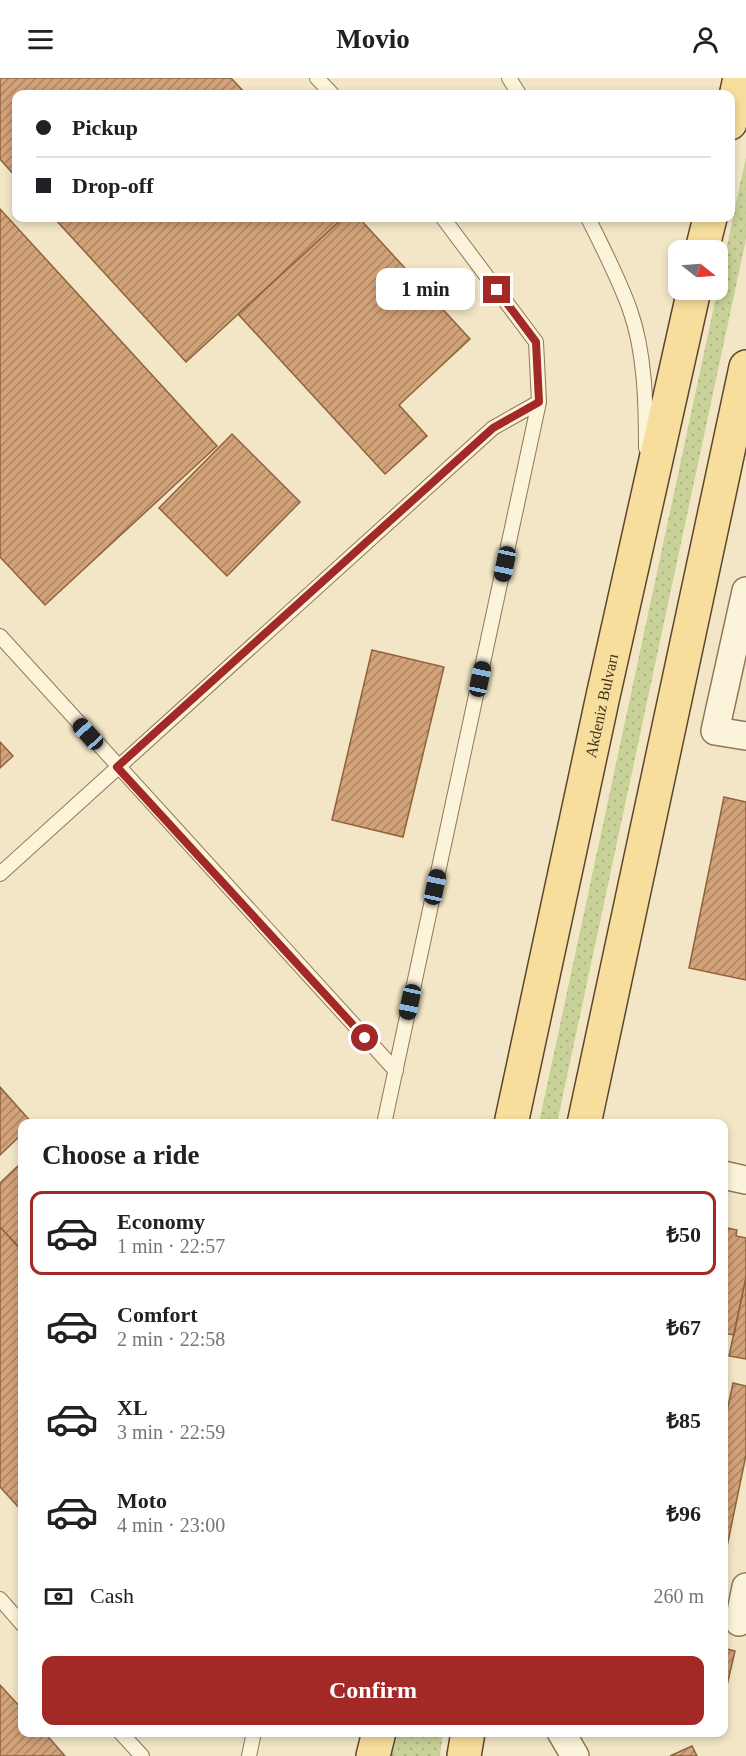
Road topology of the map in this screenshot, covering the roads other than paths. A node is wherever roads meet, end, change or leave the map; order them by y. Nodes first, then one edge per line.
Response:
1 (317, 78) edge
2 (328, 90) edge
3 (446, 222) edge
4 (590, 222) edge
5 (709, 222) edge
6 (704, 240) edge
7 (692, 300) edge
8 (746, 367) edge
9 (539, 402) junction
10 (645, 508) junction
11 (746, 591) edge
12 (0, 636) edge
13 (746, 736) edge
14 (117, 767) junction
15 (0, 874) edge
16 (396, 1071) junction
17 (385, 1119) edge
18 (512, 1119) edge
19 (585, 1119) edge
20 (728, 1176) edge
21 (746, 1180) edge
22 (746, 1587) edge
23 (0, 1599) edge
24 (18, 1619) edge
25 (736, 1622) edge
26 (125, 1737) edge
27 (253, 1737) edge
28 (378, 1737) edge
29 (467, 1737) edge
30 (564, 1737) edge
31 (142, 1756) edge
32 (249, 1756) edge
33 (373, 1756) edge
34 (464, 1756) edge
35 (575, 1756) edge

1 - 2 lane
3 - 9 lane
4 - 10 lane
5 - 6 main road
7 - 10 main road, Akdeniz Bulvarı
8 - 19 main road
9 - 14 lane
9 - 16 lane
10 - 18 main road, Akdeniz Bulvarı
11 - 13 street
12 - 14 lane
14 - 15 lane
14 - 16 lane
16 - 17 lane
20 - 21 street
22 - 25 street
23 - 24 lane
26 - 31 lane
27 - 32 lane
28 - 33 main road
29 - 34 main road
30 - 35 street

